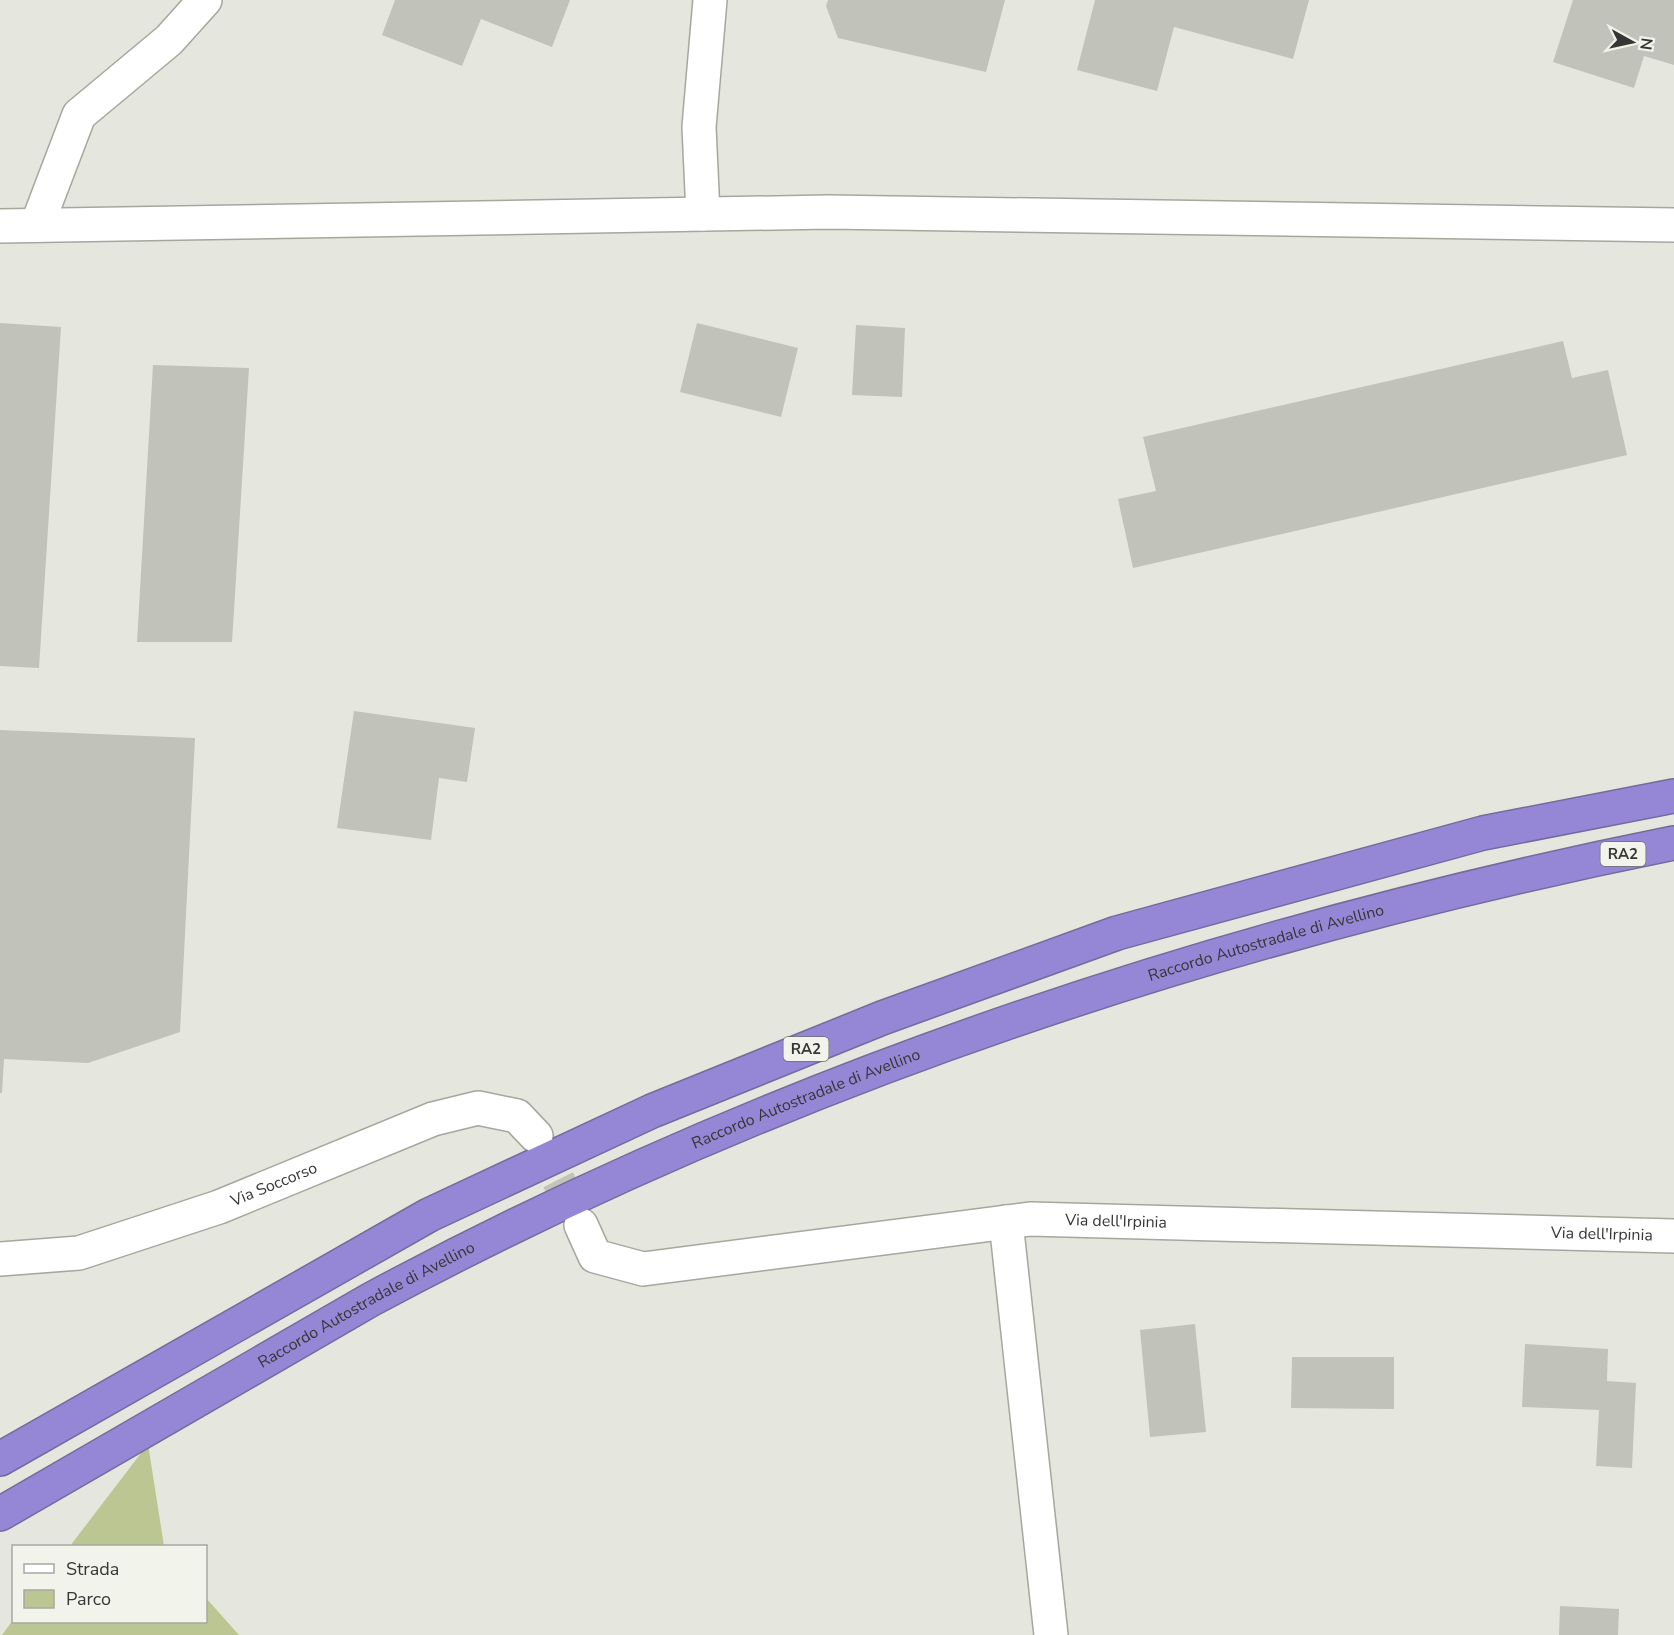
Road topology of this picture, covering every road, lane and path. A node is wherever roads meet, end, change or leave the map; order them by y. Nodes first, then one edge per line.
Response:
1 (205, 0) edge
2 (710, 0) edge
3 (703, 214) junction
4 (37, 225) junction
5 (1674, 225) edge
6 (0, 226) edge
7 (1674, 796) edge
8 (1674, 843) edge
9 (536, 1136) tunnel mouth
10 (1006, 1222) junction
11 (581, 1225) tunnel mouth
12 (1674, 1236) edge
13 (0, 1259) edge
14 (0, 1459) edge
15 (0, 1514) edge
16 (1051, 1635) edge

1 - 4 street
2 - 3 street
3 - 4 street
3 - 5 street
4 - 6 street
7 - 14 highway, RA2
8 - 15 highway, Raccordo Autostradale di Avellino / RA2
9 - 13 street, Via Soccorso
10 - 11 street, Via dell'Irpinia
10 - 12 street, Via dell'Irpinia
10 - 16 street

